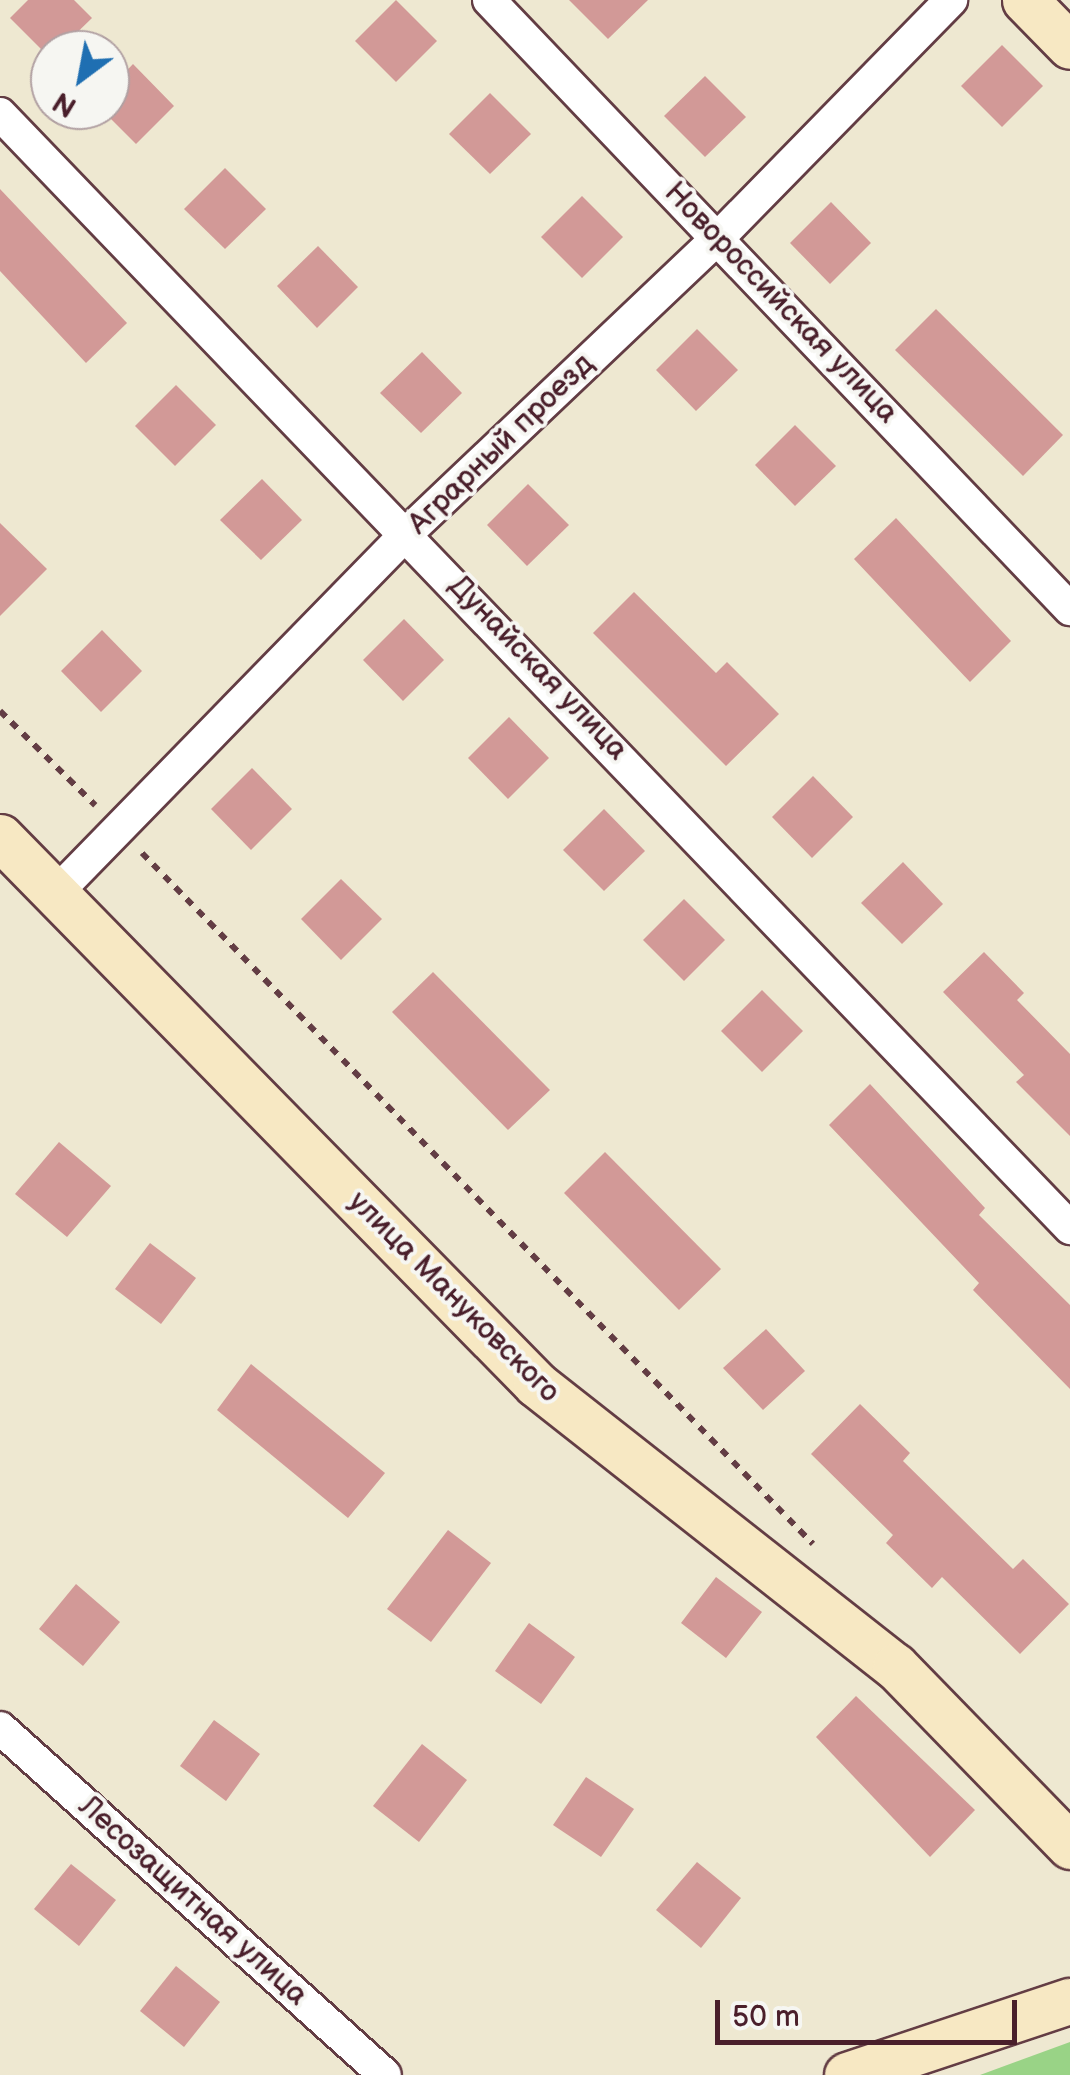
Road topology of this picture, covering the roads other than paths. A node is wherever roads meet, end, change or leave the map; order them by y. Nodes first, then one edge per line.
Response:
1 (489, 0) edge
2 (951, 0) edge
3 (1025, 0) edge
4 (1070, 46) edge
5 (0, 114) edge
6 (720, 237) junction
7 (408, 532) junction
8 (1070, 609) edge
9 (0, 837) edge
10 (56, 893) junction
11 (1070, 1228) edge
12 (0, 1728) edge
13 (1070, 1846) edge
14 (1070, 2001) edge
15 (385, 2075) edge
16 (847, 2075) edge

1 - 6 street, Новороссийская улица
2 - 6 street, Аграрный проезд
3 - 4 street
5 - 7 street, Дунайская улица
6 - 7 street, Аграрный проезд
6 - 8 street, Новороссийская улица
7 - 10 street, Аграрный проезд
7 - 11 street, Дунайская улица
9 - 10 street, улица Мануковского
10 - 13 street, улица Мануковского
12 - 15 street, Лесозащитная улица
14 - 16 street

